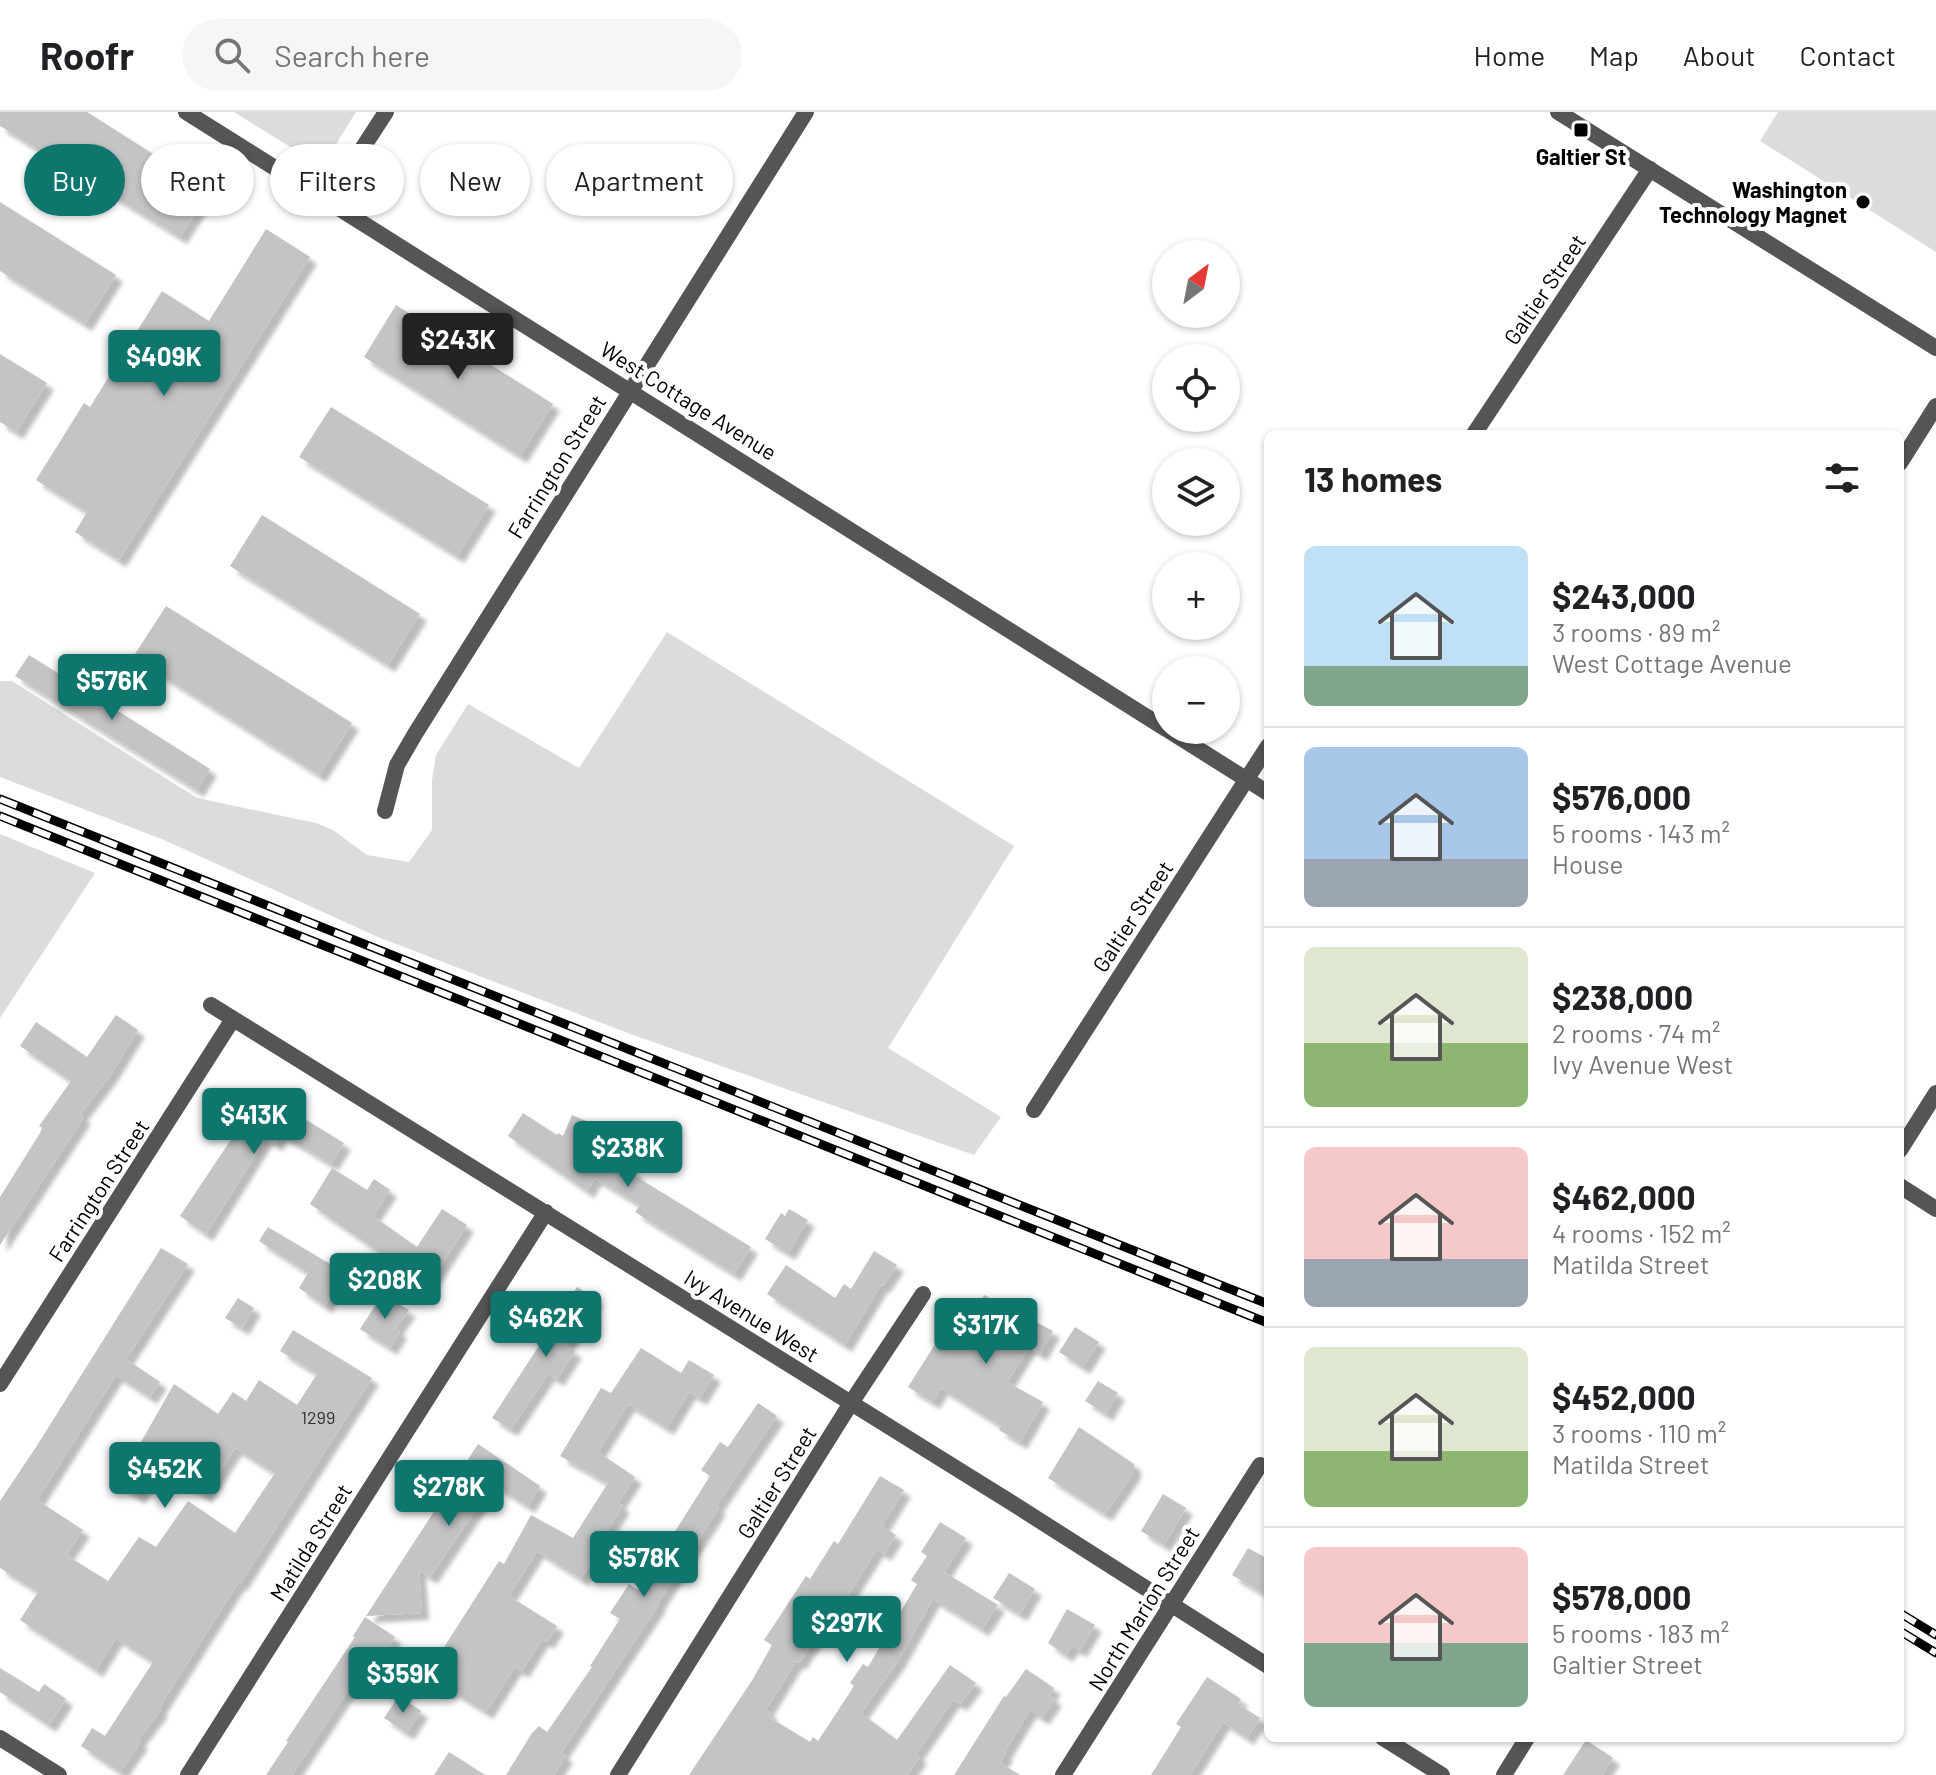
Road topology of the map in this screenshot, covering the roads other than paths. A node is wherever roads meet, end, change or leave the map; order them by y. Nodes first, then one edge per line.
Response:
1 (186, 112) edge
2 (386, 112) edge
3 (806, 112) edge
4 (1558, 112) edge
5 (365, 144) edge
6 (270, 164) edge
7 (1650, 169) junction
8 (354, 216) edge
9 (1936, 348) edge
10 (630, 389) junction
11 (1936, 406) edge
12 (1477, 430) edge
13 (1904, 457) edge
14 (1152, 720) edge
15 (1191, 744) edge
16 (1264, 752) edge
17 (1246, 779) junction
18 (1264, 790) edge
19 (385, 811) dead end
20 (211, 1005) dead end
21 (233, 1019) junction
22 (1936, 1093) edge
23 (1034, 1110) dead end
24 (1904, 1144) edge
25 (1904, 1189) edge
26 (1936, 1209) edge
27 (546, 1212) junction
28 (923, 1294) dead end
29 (0, 1384) edge
30 (851, 1403) junction
31 (1260, 1465) dead end
32 (1171, 1606) junction
33 (1264, 1664) edge
34 (0, 1738) edge
35 (1389, 1742) edge
36 (1525, 1742) edge
37 (59, 1775) edge
38 (188, 1775) edge
39 (618, 1775) edge
40 (1063, 1775) edge
41 (1442, 1775) edge
42 (1504, 1775) edge

1 - 6 street, West Cottage Avenue
2 - 5 street
3 - 10 street, Farrington Street
4 - 7 street
7 - 9 street
7 - 12 street, Galtier Street
8 - 10 street, West Cottage Avenue
10 - 14 street, West Cottage Avenue
10 - 19 street, Farrington Street
11 - 13 street
15 - 17 street, West Cottage Avenue
16 - 17 street, Galtier Street
17 - 18 street, West Cottage Avenue
17 - 23 street, Galtier Street
20 - 21 street, Ivy Avenue West
21 - 27 street, Ivy Avenue West
21 - 29 street, Farrington Street
22 - 24 street
25 - 26 street
27 - 30 street, Ivy Avenue West
27 - 38 street, Matilda Street
28 - 30 street, Galtier Street
30 - 32 street, Ivy Avenue West
30 - 39 street, Galtier Street
31 - 32 street, North Marion Street
32 - 33 street, Ivy Avenue West
32 - 40 street, North Marion Street
34 - 37 street
35 - 41 street
36 - 42 street

